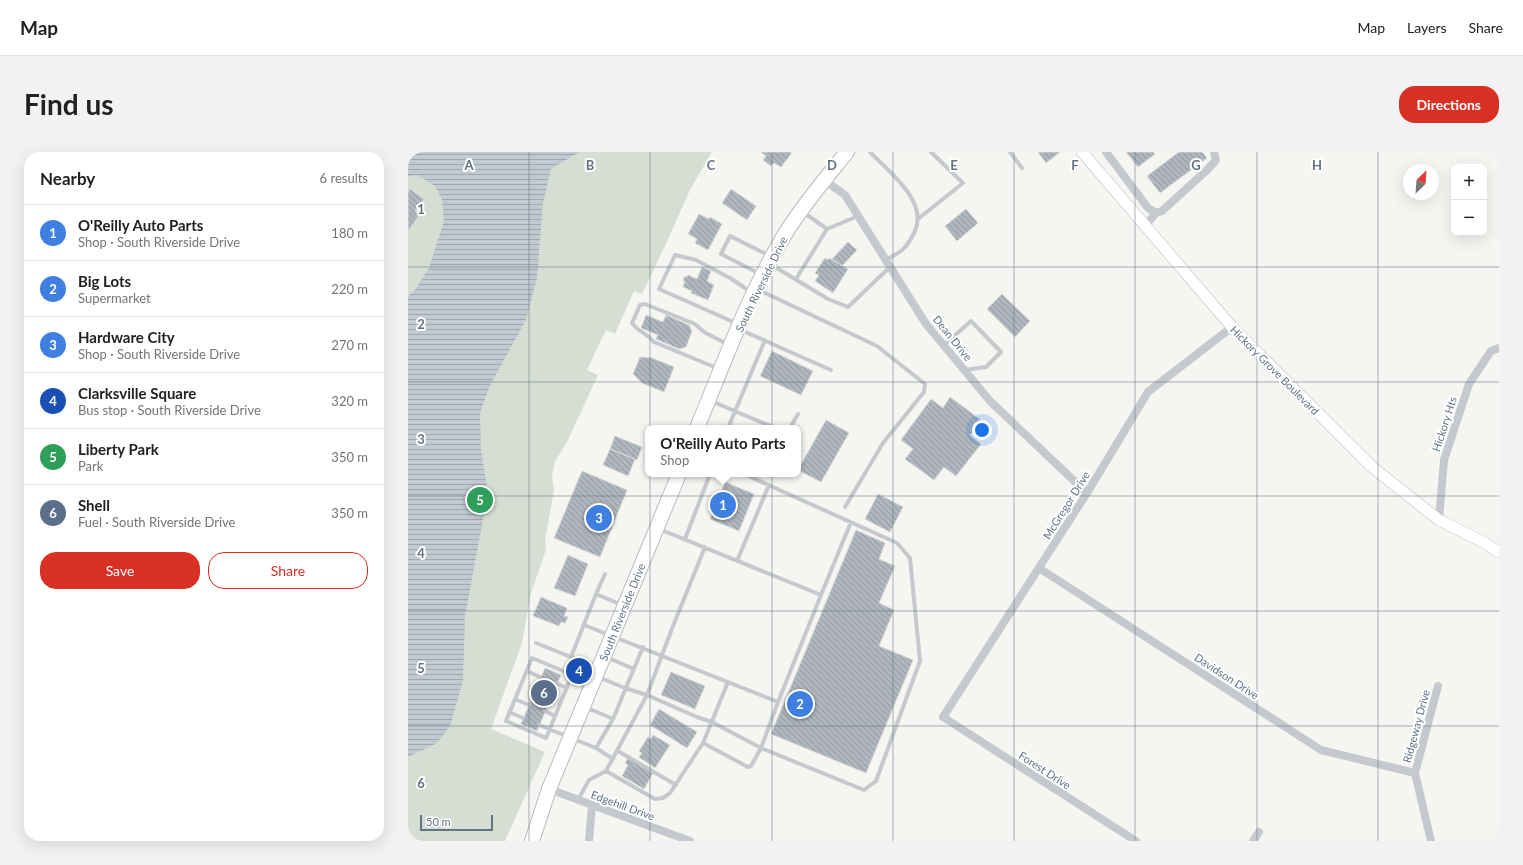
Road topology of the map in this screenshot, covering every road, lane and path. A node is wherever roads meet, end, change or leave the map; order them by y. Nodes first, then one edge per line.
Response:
1 (847, 152) edge
2 (870, 152) edge
3 (931, 152) edge
4 (1010, 152) edge
5 (1082, 152) edge
6 (1106, 152) edge
7 (1214, 152) edge
8 (1022, 168) dead end
9 (824, 180) junction
10 (802, 211) junction
11 (1156, 214) junction
12 (858, 216) junction
13 (918, 220) junction
14 (1145, 226) junction
15 (827, 229) junction
16 (888, 263) junction
17 (768, 266) junction
18 (796, 279) junction
19 (755, 292) junction
20 (739, 327) junction
21 (1232, 327) junction
22 (765, 340) junction
23 (944, 345) junction
24 (731, 346) junction
25 (1499, 348) edge
26 (721, 370) junction
27 (831, 370) dead end
28 (964, 370) junction
29 (709, 400) junction
30 (734, 411) junction
31 (798, 414) dead end
32 (699, 425) edge
33 (729, 425) edge
34 (768, 425) edge
35 (792, 425) edge
36 (678, 477) edge
37 (709, 477) edge
38 (751, 477) edge
39 (769, 485) junction
40 (1087, 494) junction
41 (845, 507) dead end
42 (1439, 520) junction
43 (851, 522) junction
44 (656, 528) junction
45 (685, 539) junction
46 (705, 548) junction
47 (1499, 552) edge
48 (737, 561) junction
49 (1039, 568) junction
50 (605, 574) dead end
51 (596, 594) junction
52 (821, 595) junction
53 (624, 605) junction
54 (584, 625) junction
55 (612, 635) junction
56 (536, 642) dead end
57 (643, 647) junction
58 (663, 655) junction
59 (571, 657) junction
60 (634, 669) junction
61 (527, 671) junction
62 (597, 671) junction
63 (572, 675) junction
64 (540, 677) dead end
65 (728, 682) junction
66 (556, 684) dead end
67 (1438, 686) dead end
68 (567, 688) junction
69 (625, 688) junction
70 (647, 695) junction
71 (515, 699) junction
72 (778, 702) junction
73 (529, 705) dead end
74 (583, 706) junction
75 (509, 712) junction
76 (545, 712) dead end
77 (556, 716) junction
78 (943, 717) joint
79 (523, 718) dead end
80 (613, 719) junction
81 (712, 722) junction
82 (539, 725) dead end
83 (550, 730) junction
84 (570, 737) junction
85 (703, 743) junction
86 (596, 748) junction
87 (761, 748) junction
88 (618, 751) junction
89 (613, 759) junction
90 (606, 771) junction
91 (1415, 773) junction
92 (676, 785) junction
93 (549, 789) junction
94 (578, 800) junction
95 (592, 806) junction
96 (1259, 832) dead end
97 (530, 839) edge
98 (589, 841) edge
99 (690, 841) edge
100 (1136, 841) edge
101 (1253, 841) edge
102 (1431, 841) edge

1 - 9 highway, South Riverside Drive
2 - 13 lane
3 - 13 lane
4 - 8 lane
5 - 14 street, Hickory Grove Boulevard
6 - 11 street
7 - 11 street
9 - 10 highway, South Riverside Drive
9 - 12 street, Dean Drive
10 - 15 lane
10 - 17 highway, South Riverside Drive
11 - 14 street
12 - 15 lane
12 - 16 street, Dean Drive
13 - 16 lane
14 - 21 street, Hickory Grove Boulevard
15 - 18 lane
16 - 18 lane
16 - 23 street, Dean Drive
17 - 17 lane
17 - 18 lane
17 - 19 highway, South Riverside Drive
19 - 20 highway, South Riverside Drive
19 - 20 lane
19 - 41 lane
20 - 22 lane
20 - 24 highway, South Riverside Drive
21 - 40 street, McGregor Drive
21 - 42 street, Hickory Grove Boulevard
22 - 27 lane
22 - 30 lane
23 - 28 street, Dean Drive
23 - 28 lane
24 - 26 highway, South Riverside Drive
24 - 26 lane
25 - 42 street, Hickory Hts
26 - 29 highway, South Riverside Drive
28 - 40 street, Dean Drive
29 - 30 lane
29 - 32 highway, South Riverside Drive
30 - 33 lane
30 - 34 lane
31 - 35 lane
36 - 44 highway, South Riverside Drive
37 - 45 lane
38 - 39 lane
39 - 43 lane
39 - 48 lane
40 - 49 street, McGregor Drive
42 - 47 street, Hickory Grove Boulevard
43 - 52 lane
43 - 87 lane
44 - 45 lane
44 - 53 highway, South Riverside Drive
45 - 46 lane
46 - 48 lane
46 - 58 lane
48 - 52 lane
49 - 78 street, McGregor Drive
49 - 91 street, Davidson Drive
50 - 51 lane
51 - 53 lane
51 - 54 lane
52 - 72 lane
53 - 55 highway, South Riverside Drive
54 - 55 lane
54 - 59 lane
55 - 57 lane
55 - 62 highway, South Riverside Drive
56 - 59 lane
57 - 58 lane
57 - 60 lane
58 - 65 lane
58 - 70 lane
59 - 62 lane
60 - 62 lane
60 - 69 lane
61 - 63 lane
61 - 64 lane
61 - 71 lane
62 - 63 lane
62 - 69 lane
62 - 74 highway, South Riverside Drive
63 - 68 lane
65 - 72 lane
65 - 81 lane
66 - 68 lane
67 - 91 street, Ridgeway Drive
68 - 77 lane
69 - 70 lane
69 - 80 lane
70 - 81 lane
70 - 88 lane
71 - 73 lane
71 - 75 lane
72 - 87 lane
74 - 80 lane
74 - 84 highway, South Riverside Drive
75 - 79 lane
75 - 83 lane
76 - 77 lane
77 - 83 lane
78 - 100 street, Forest Drive
80 - 86 lane
81 - 85 lane
81 - 87 lane
82 - 83 lane
83 - 84 lane
84 - 86 lane
84 - 93 highway, South Riverside Drive
85 - 87 lane
85 - 92 lane
86 - 89 lane
88 - 89 lane
88 - 92 lane
89 - 90 lane
90 - 92 lane
90 - 94 lane
91 - 102 street, Ridgeway Drive
93 - 94 street, Edgehill Drive
93 - 97 highway, South Riverside Drive
94 - 95 street, Edgehill Drive
95 - 98 street
95 - 99 street, Edgehill Drive
96 - 101 street

